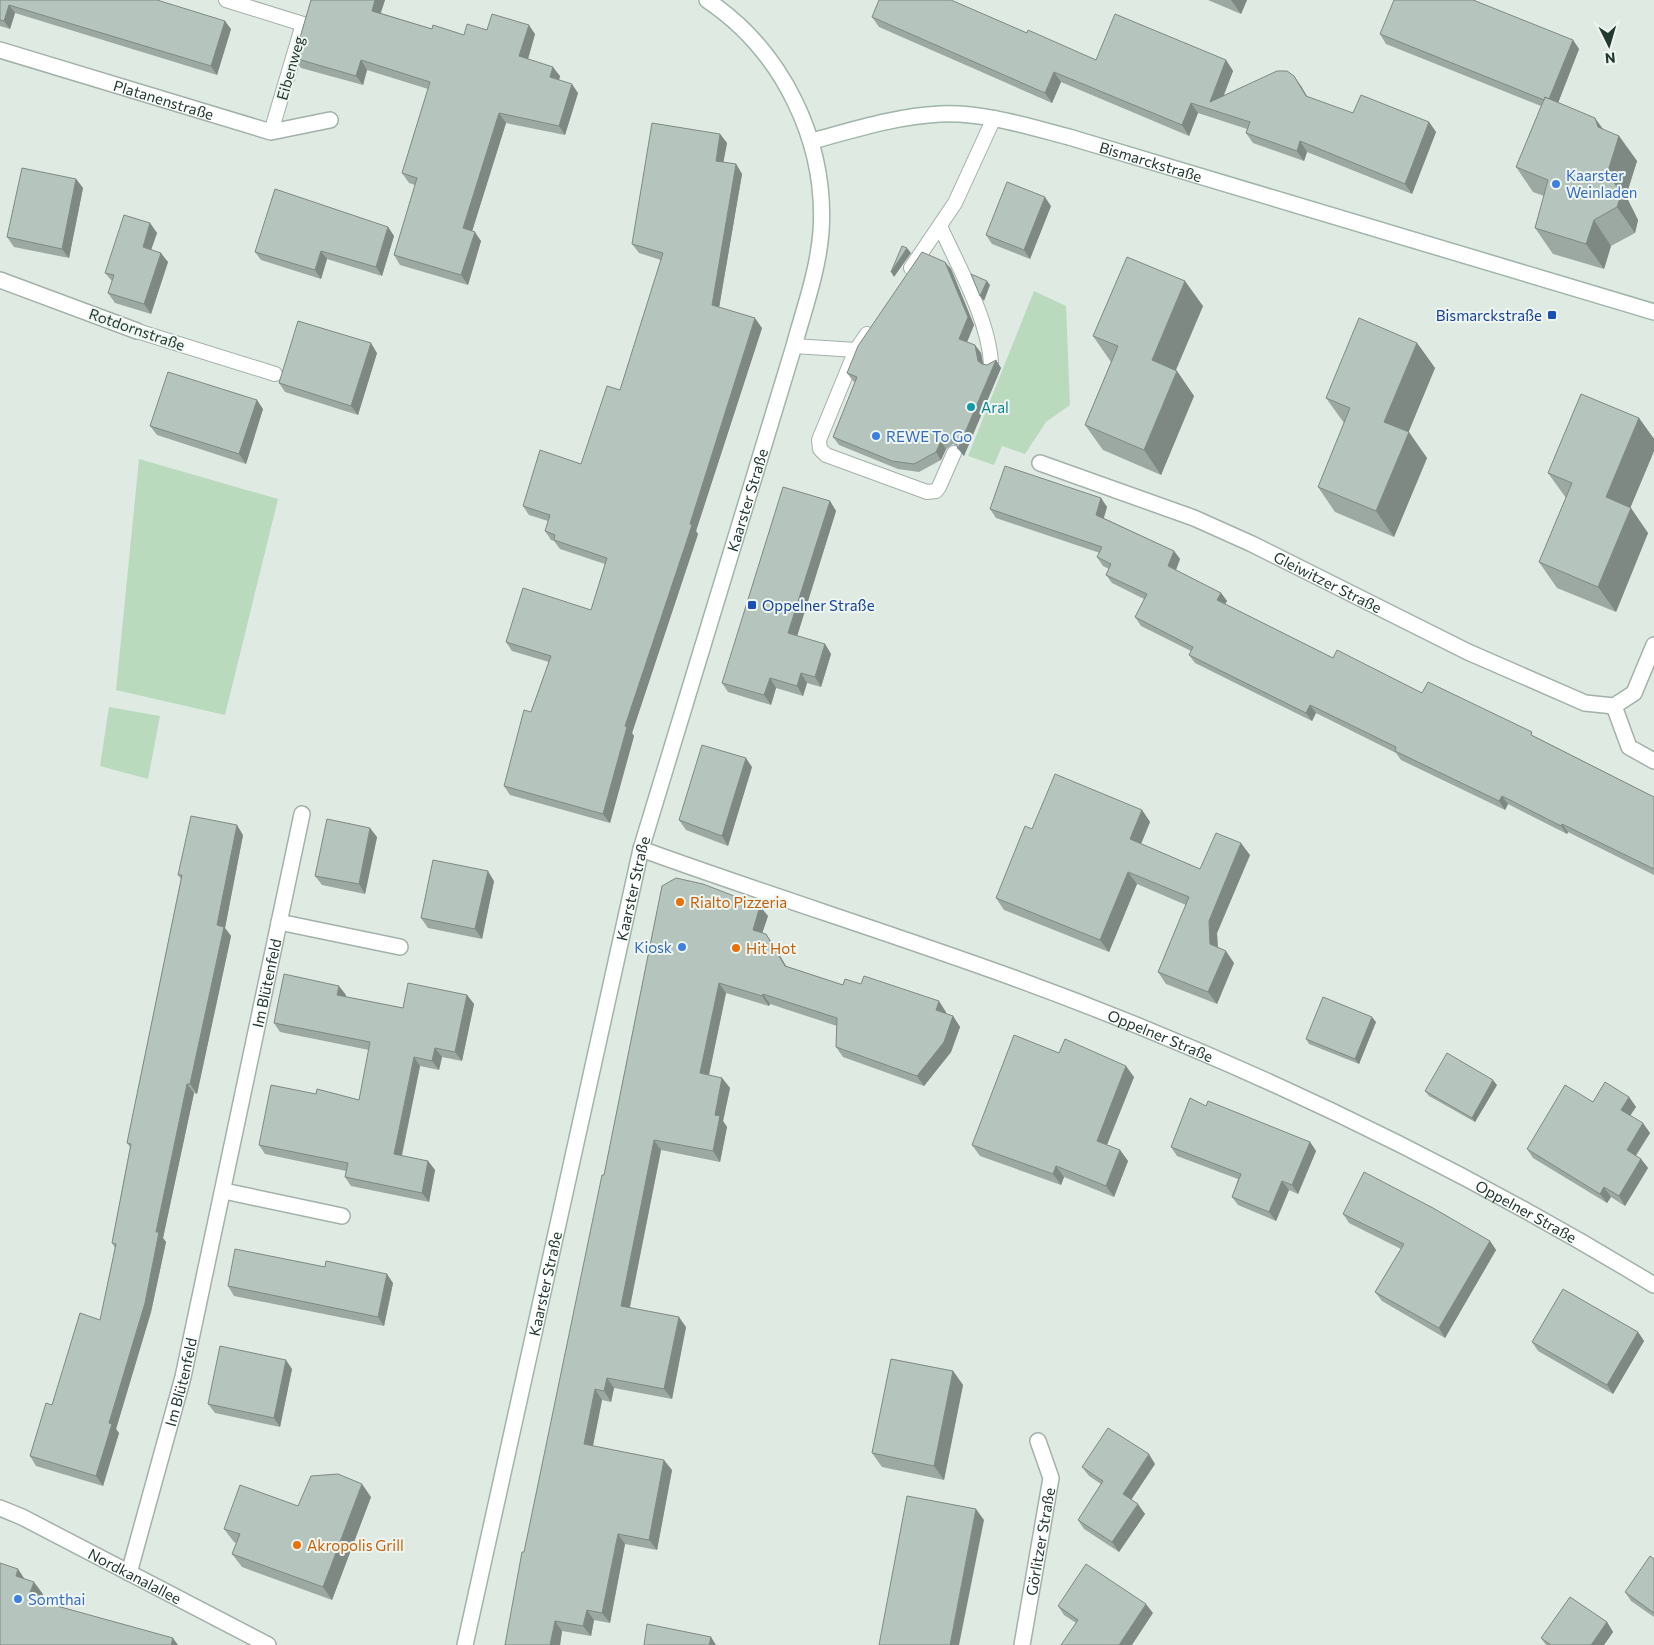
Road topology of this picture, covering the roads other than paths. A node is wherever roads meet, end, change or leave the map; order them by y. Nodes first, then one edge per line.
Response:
1 (226, 0) edge
2 (708, 0) edge
3 (0, 50) edge
4 (994, 118) junction
5 (330, 120) dead end
6 (271, 132) junction
7 (812, 140) junction
8 (940, 226) junction
9 (0, 280) edge
10 (901, 284) edge
11 (1654, 312) edge
12 (873, 325) edge
13 (137, 331) joint
14 (794, 346) junction
15 (856, 350) junction
16 (992, 364) edge
17 (275, 374) dead end
18 (954, 452) edge
19 (1040, 463) dead end
20 (1654, 645) edge
21 (1614, 706) junction
22 (1654, 761) edge
23 (302, 814) dead end
24 (641, 849) junction
25 (279, 922) junction
26 (400, 947) dead end
27 (224, 1191) junction
28 (342, 1216) dead end
29 (1654, 1285) edge
30 (1038, 1441) dead end
31 (0, 1508) edge
32 (129, 1573) junction
33 (250, 1641) edge
34 (268, 1645) edge
35 (465, 1645) edge
36 (1022, 1645) edge

1 - 6 lane, Eibenweg
2 - 7 street
3 - 6 street, Platanenstraße
4 - 7 street, Bismarckstraße
4 - 8 lane
4 - 11 street, Bismarckstraße
5 - 6 street, Platanenstraße
7 - 14 street, Kaarster Straße
8 - 10 lane
8 - 16 lane
9 - 13 street, Rotdornstraße
12 - 15 lane
13 - 17 lane, Rotdornstraße
14 - 15 lane
14 - 24 street, Kaarster Straße
15 - 18 lane
19 - 21 street, Gleiwitzer Straße
20 - 21 street
21 - 22 street
23 - 25 street, Im Blütenfeld
24 - 29 street, Oppelner Straße
24 - 35 street, Kaarster Straße
25 - 26 street, Im Blütenfeld
25 - 27 street, Im Blütenfeld
27 - 28 street
27 - 32 street, Im Blütenfeld
30 - 36 street, Görlitzer Straße
31 - 32 street, Nordkanalallee
32 - 33 street, Nordkanalallee
33 - 34 street, Nordkanalallee

